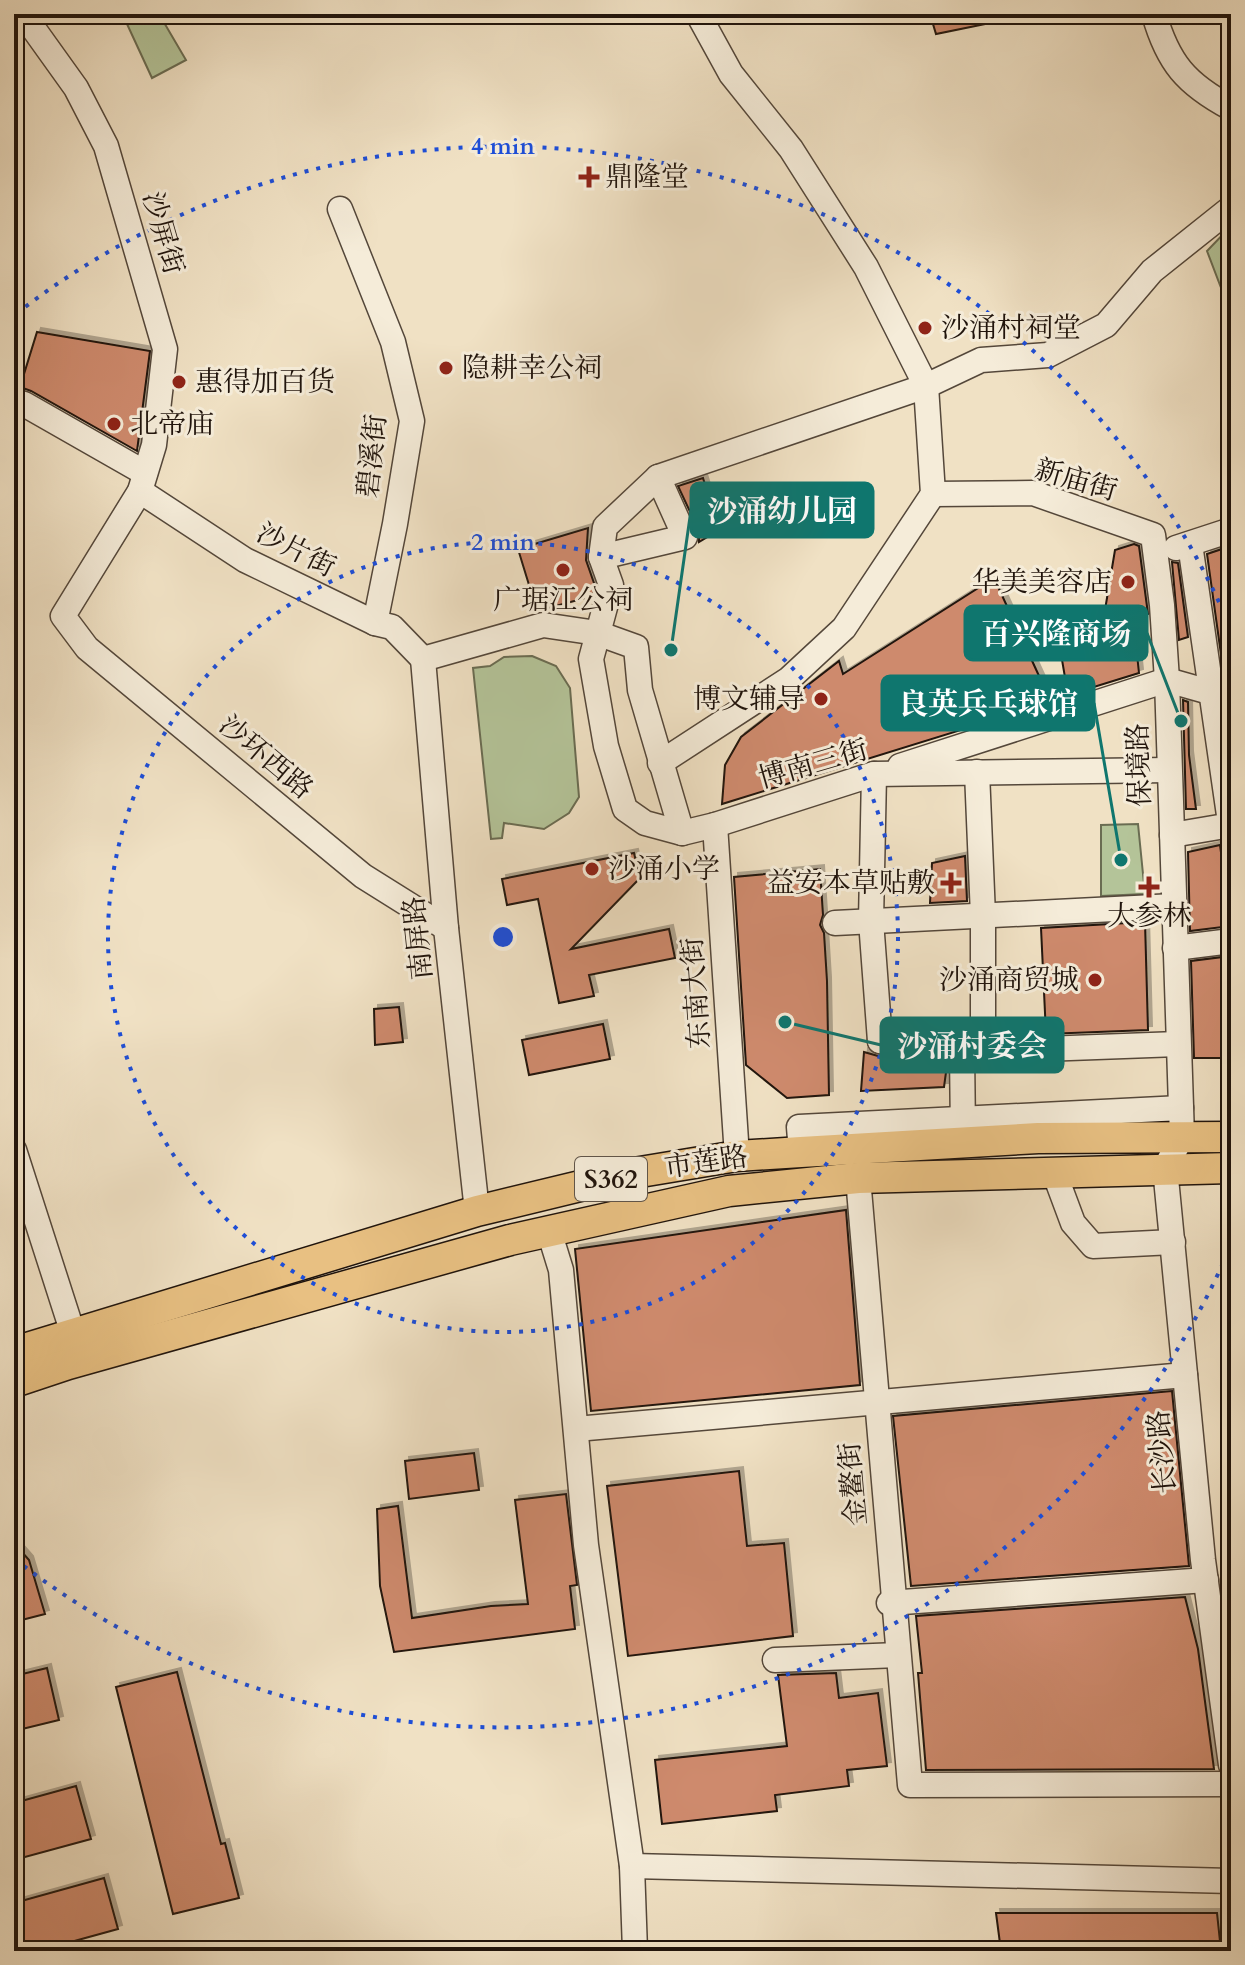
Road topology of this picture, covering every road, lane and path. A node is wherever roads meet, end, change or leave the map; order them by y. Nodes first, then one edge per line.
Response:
1 (23, 14) edge
2 (698, 14) edge
3 (1154, 14) edge
4 (1231, 108) edge
5 (1231, 208) edge
6 (340, 209) dead end
7 (926, 386) junction
8 (14, 401) edge
9 (658, 477) junction
10 (143, 482) junction
11 (933, 494) junction
12 (1231, 530) edge
13 (1190, 544) junction
14 (1154, 545) junction
15 (601, 557) junction
16 (63, 616) joint
17 (375, 623) junction
18 (597, 633) junction
19 (423, 659) junction
20 (1167, 680) junction
21 (1222, 691) edge
22 (660, 763) junction
23 (1169, 770) junction
24 (977, 772) junction
25 (874, 774) junction
26 (715, 825) junction
27 (1231, 827) edge
28 (682, 833) junction
29 (1172, 835) junction
30 (1174, 906) junction
31 (983, 916) junction
32 (871, 921) junction
33 (835, 923) dead end
34 (446, 928) junction
35 (1231, 941) edge
36 (1175, 948) junction
37 (1178, 1044) junction
38 (972, 1052) junction
39 (1181, 1123) junction
40 (1231, 1137) edge
41 (964, 1142) junction
42 (14, 1150) edge
43 (801, 1152) junction
44 (737, 1156) junction
45 (1165, 1168) junction
46 (1231, 1168) edge
47 (1054, 1172) junction
48 (858, 1178) junction
49 (477, 1211) junction
50 (549, 1231) junction
51 (1173, 1242) junction
52 (77, 1347) junction
53 (14, 1352) edge
54 (1185, 1375) junction
55 (14, 1382) edge
56 (876, 1401) junction
57 (576, 1429) junction
58 (1206, 1580) junction
59 (889, 1603) dead end
60 (898, 1655) junction
61 (775, 1660) dead end
62 (1231, 1765) edge
63 (1231, 1784) edge
64 (632, 1866) junction
65 (1231, 1881) edge
66 (635, 1951) edge

1 - 10 street, 沙屏街
2 - 7 street
3 - 4 street
5 - 7 street
6 - 17 street, 碧溪街
7 - 9 street
7 - 11 street
8 - 10 street, 沙片街
9 - 15 street
9 - 15 street
10 - 16 street, 沙屏街
10 - 17 street, 沙片街
11 - 14 street, 新庙街
11 - 22 street
12 - 13 street
13 - 14 street
13 - 21 street
14 - 20 street, 保境路
15 - 18 street
16 - 34 street, 沙环西路
17 - 19 street, 沙片街
18 - 19 street
18 - 22 street
18 - 28 street
19 - 34 street, 南屏路
20 - 21 street
20 - 23 street, 保境路
20 - 25 street
21 - 27 street
22 - 28 street
23 - 24 street, 博南三街
23 - 29 street, 保境路
24 - 25 street, 博南三街
24 - 31 street
25 - 26 street, 博南三街
25 - 32 street
26 - 28 street, 博南三街
26 - 44 street, 东南大街
27 - 29 street
29 - 30 street, 保境路
30 - 31 street
30 - 36 street, 保境路
31 - 32 street
31 - 38 street
32 - 33 street
32 - 38 street
34 - 49 street, 南屏路
35 - 36 street
36 - 37 street, 保境路
37 - 38 street
37 - 39 street, 保境路
38 - 41 street
39 - 40 main road, 市莲路 / S362
39 - 41 main road, 市莲路 / S362
39 - 43 street
39 - 45 street
41 - 43 main road, 市莲路 / S362
42 - 52 street
43 - 44 main road, 市莲路 / S362
44 - 49 main road, 市莲路 / S362
45 - 46 main road, 市莲路 / S362
45 - 47 main road, 市莲路 / S362
45 - 51 street, 长沙路
47 - 48 main road, 市莲路 / S362
47 - 51 street
48 - 50 main road, 市莲路 / S362
48 - 56 street, 金鳌街
49 - 52 main road, 市莲路 / S362
50 - 52 main road, 市莲路 / S362
50 - 57 street
51 - 54 street, 长沙路
52 - 53 main road, 市莲路 / S362
52 - 55 main road, 市莲路 / S362
54 - 56 street
54 - 58 street, 长沙路
56 - 57 street
56 - 60 street, 金鳌街
57 - 64 street
58 - 59 street
58 - 62 street, 长沙路
60 - 61 street
60 - 63 street, 金鳌街
64 - 65 street
64 - 66 street

